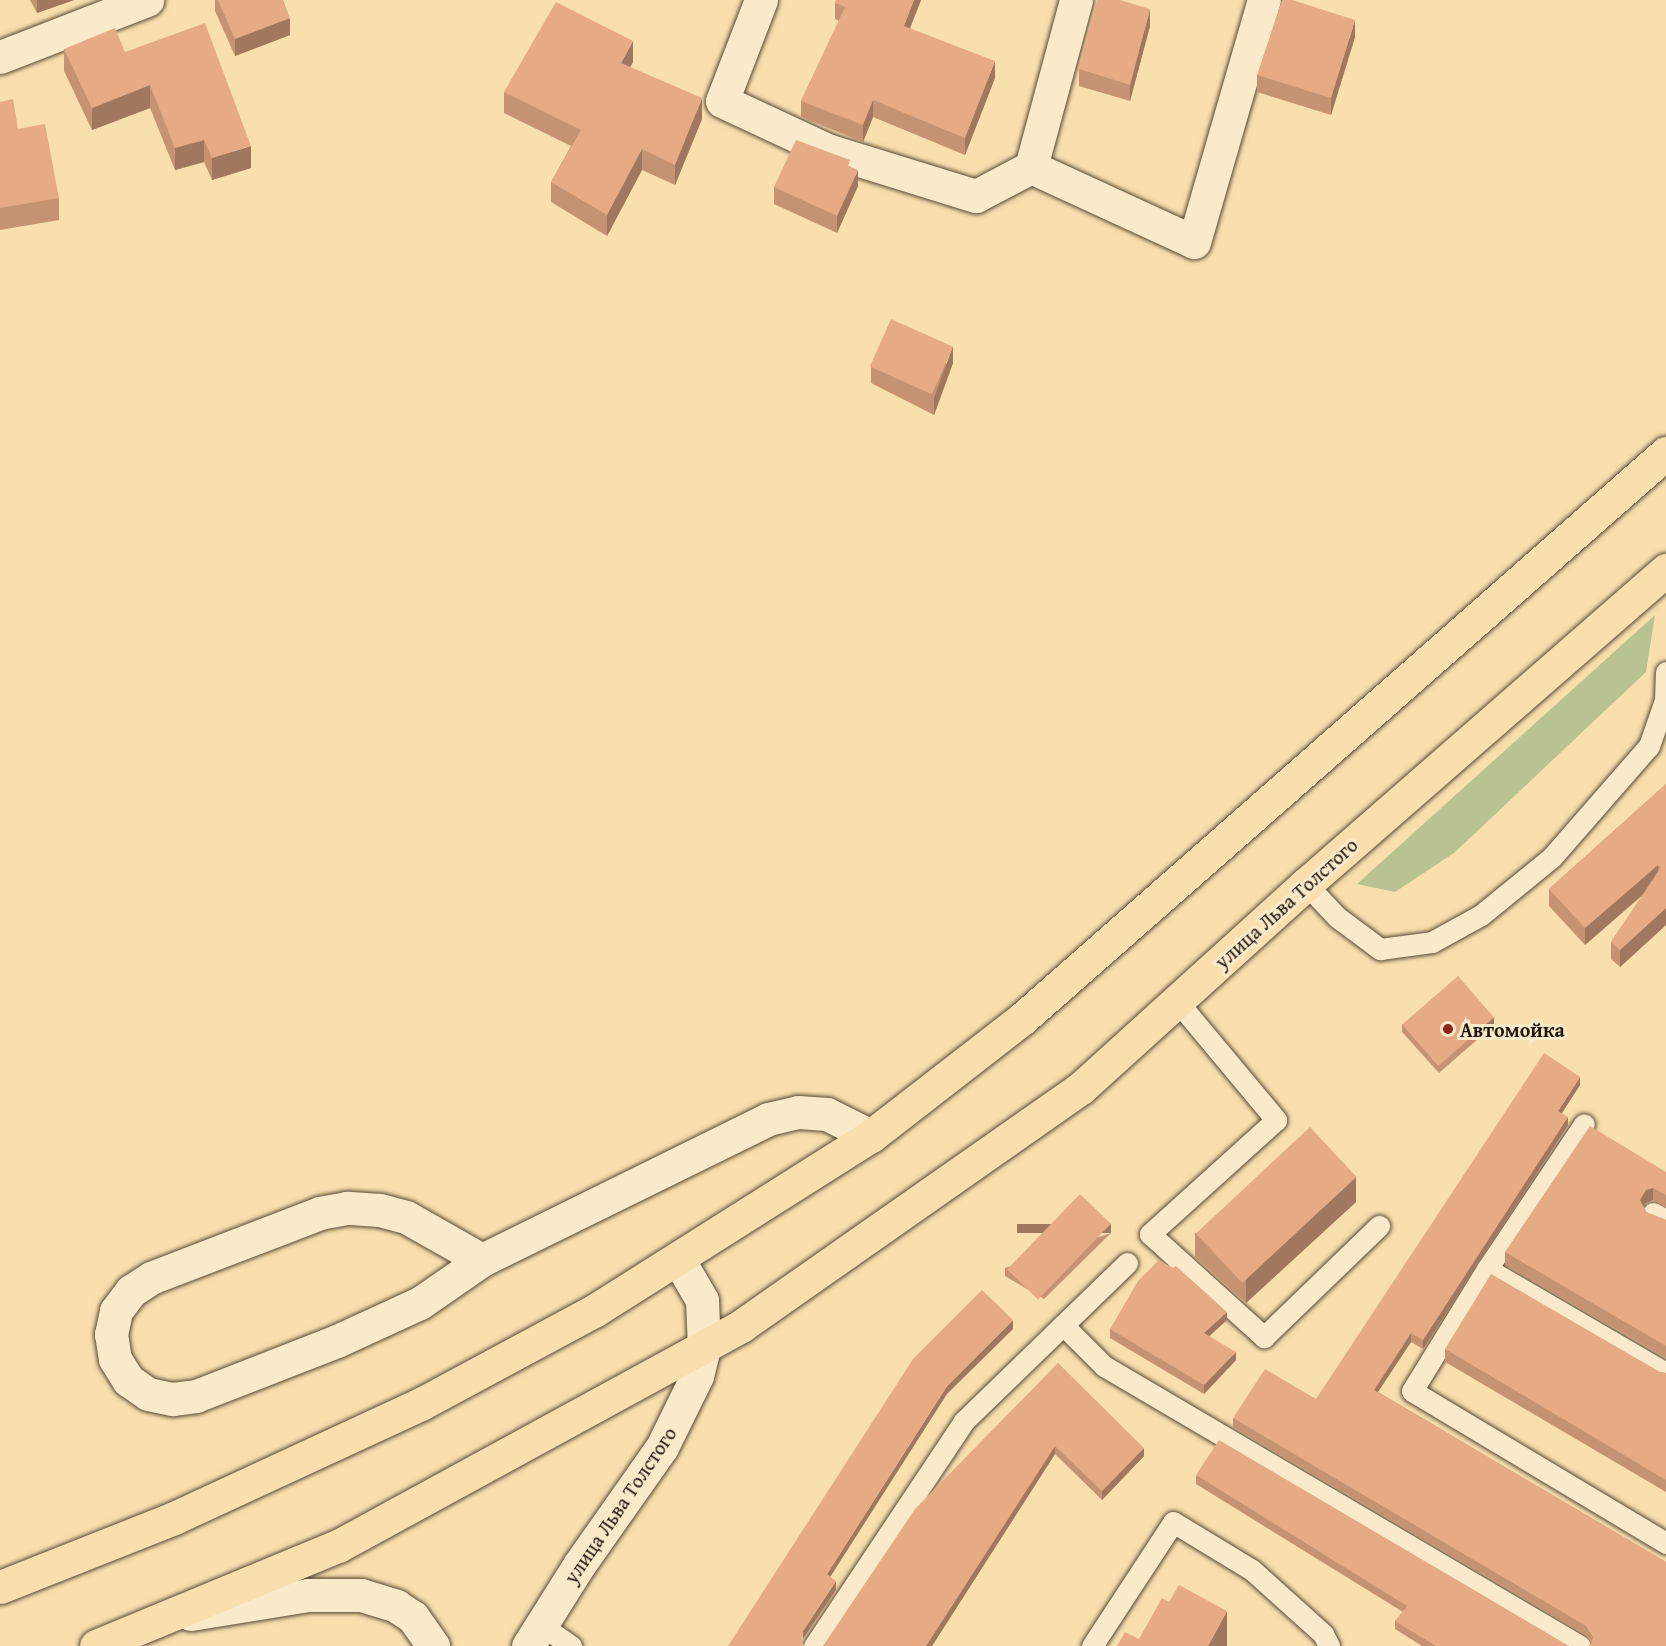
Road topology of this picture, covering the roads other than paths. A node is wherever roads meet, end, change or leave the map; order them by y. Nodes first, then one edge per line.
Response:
1 (147, 0) edge
2 (761, 0) edge
3 (1076, 0) edge
4 (1264, 0) edge
5 (0, 57) edge
6 (1031, 167) junction
7 (1666, 453) edge
8 (1666, 570) edge
9 (1666, 672) edge
10 (1306, 884) junction
11 (1177, 1001) junction
12 (1584, 1124) dead end
13 (871, 1136) junction
14 (1379, 1226) dead end
15 (678, 1259) junction
16 (482, 1260) junction
17 (1127, 1263) dead end
18 (1487, 1269) junction
19 (1063, 1325) junction
20 (704, 1348) junction
21 (1666, 1373) edge
22 (1666, 1543) edge
23 (0, 1587) edge
24 (168, 1618) junction
25 (534, 1635) edge
26 (96, 1646) edge
27 (434, 1646) edge
28 (571, 1646) edge
29 (814, 1646) edge
30 (1092, 1646) edge
31 (1329, 1646) edge
32 (1580, 1646) edge

1 - 5 street
2 - 6 street
3 - 6 street
4 - 6 street
7 - 13 main road
8 - 10 main road, улица Льва Толстого
9 - 10 lane
10 - 11 main road, улица Льва Толстого
11 - 14 lane
11 - 20 main road, улица Льва Толстого
12 - 18 lane
13 - 15 main road
13 - 16 street
15 - 20 street, улица Льва Толстого
15 - 23 main road
16 - 16 street
17 - 19 lane
18 - 21 lane
18 - 22 lane
19 - 29 lane
19 - 32 lane
20 - 24 main road, улица Льва Толстого
20 - 25 street, улица Льва Толстого
24 - 26 main road, улица Льва Толстого
24 - 27 street
25 - 28 lane
30 - 31 lane

